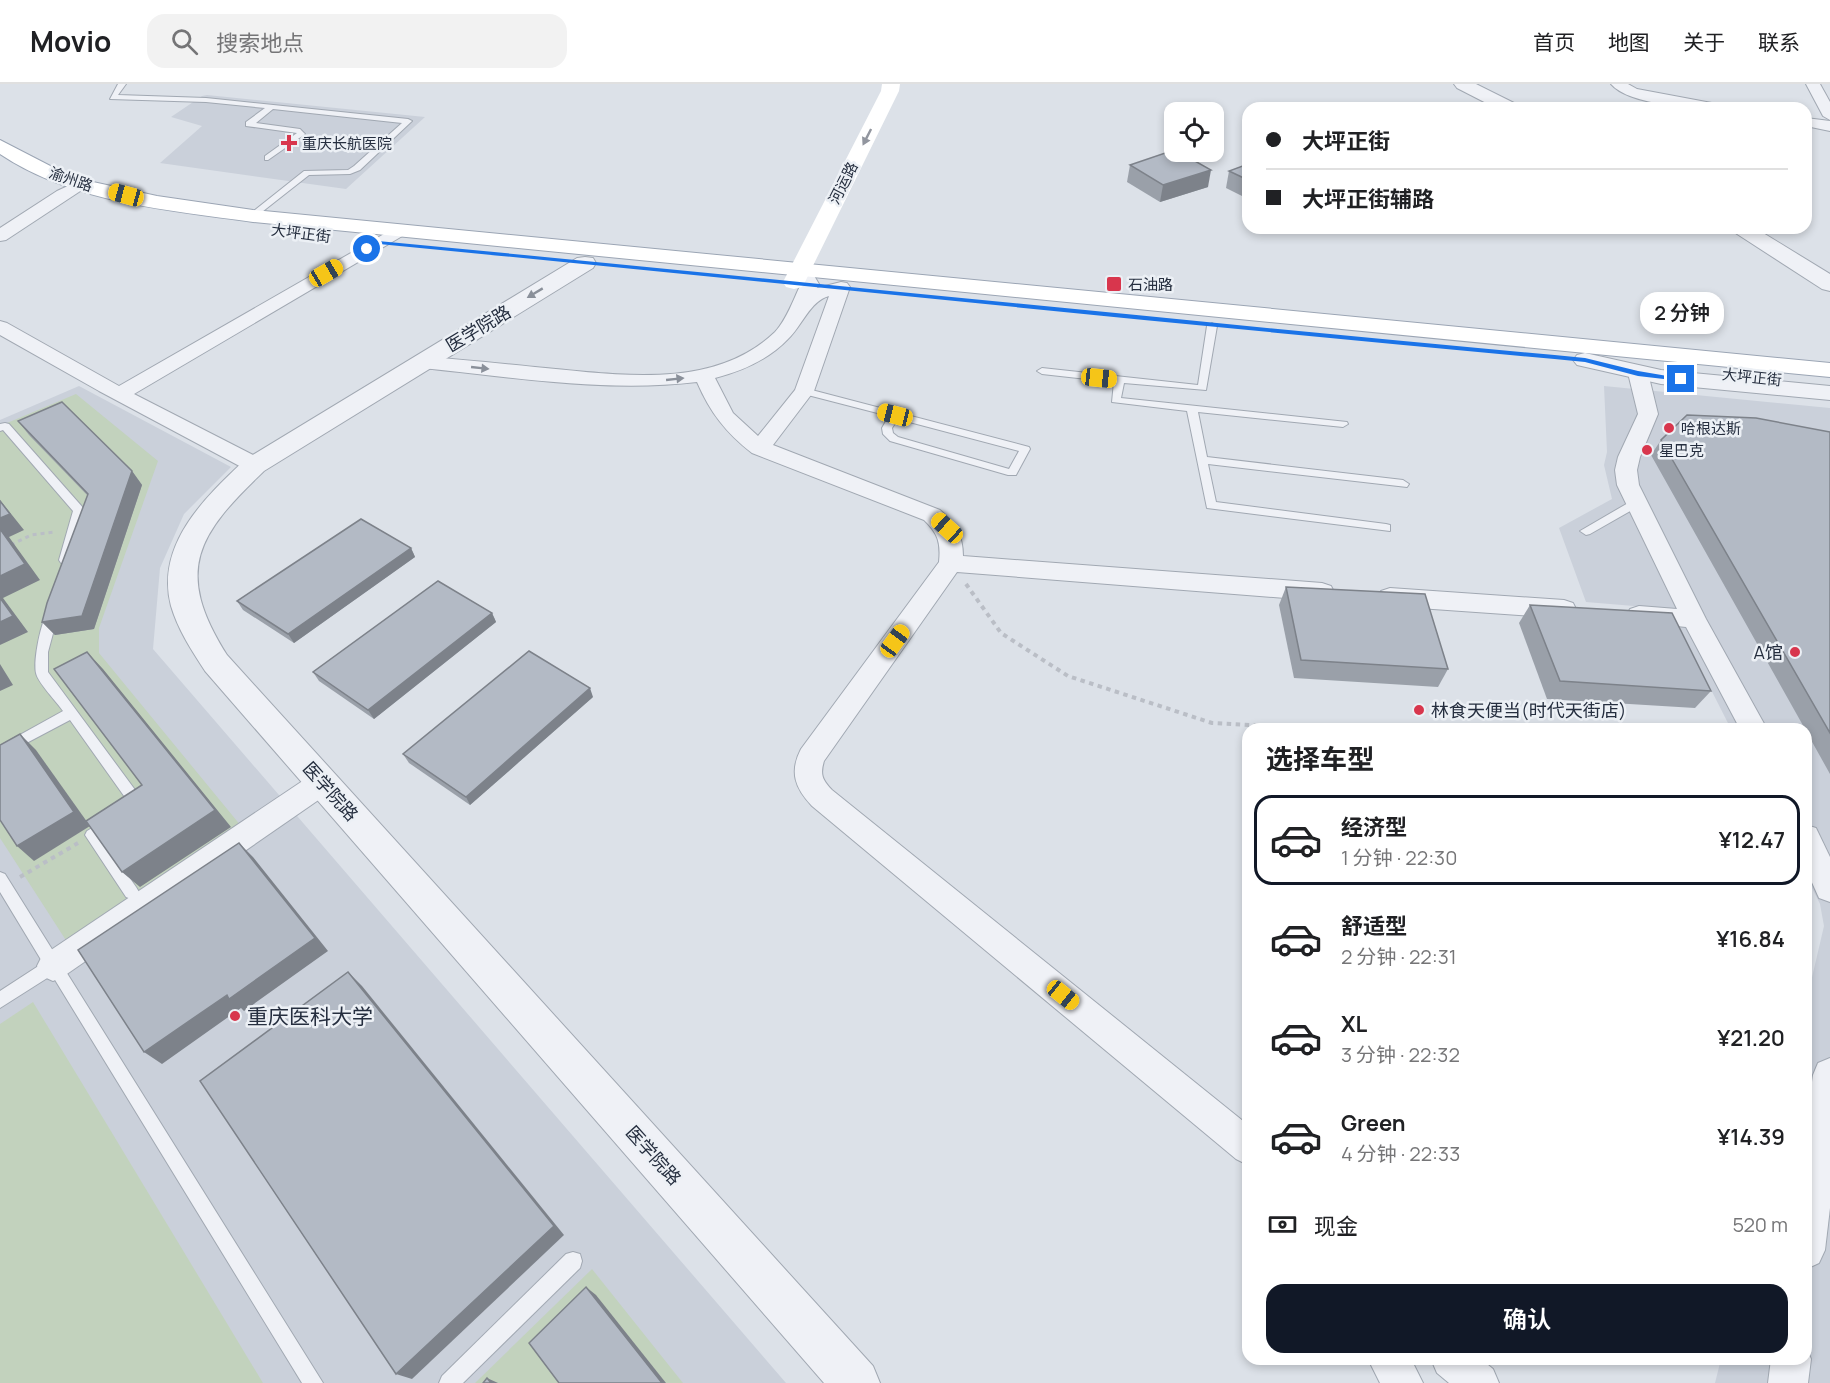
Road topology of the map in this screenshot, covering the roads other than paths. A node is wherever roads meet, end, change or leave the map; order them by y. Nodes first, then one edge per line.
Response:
1 (122, 84) edge
2 (891, 84) edge
3 (908, 84) edge
4 (1463, 84) edge
5 (1618, 84) edge
6 (1813, 84) edge
7 (1498, 102) edge
8 (1679, 102) edge
9 (273, 106) junction
10 (1830, 116) edge
11 (1812, 124) edge
12 (1830, 126) edge
13 (0, 146) edge
14 (268, 158) dead end
15 (0, 169) edge
16 (83, 184) junction
17 (63, 194) junction
18 (247, 221) junction
19 (398, 231) junction
20 (1751, 234) edge
21 (817, 235) junction
22 (0, 236) edge
23 (378, 242) junction
24 (585, 263) junction
25 (754, 264) junction
26 (802, 278) junction
27 (844, 280) junction
28 (1830, 284) edge
29 (790, 324) junction
30 (1212, 326) junction
31 (0, 327) edge
32 (435, 354) junction
33 (1585, 360) junction
34 (1830, 370) edge
35 (1042, 371) dead end
36 (1638, 373) junction
37 (703, 375) junction
38 (1119, 380) junction
39 (1830, 384) edge
40 (804, 391) junction
41 (1830, 393) edge
42 (119, 394) junction
43 (1192, 408) junction
44 (895, 415) junction
45 (1343, 424) dead end
46 (0, 428) edge
47 (760, 448) junction
48 (1202, 460) junction
49 (255, 465) junction
50 (1402, 484) dead end
51 (1635, 503) junction
52 (1386, 528) dead end
53 (1586, 531) dead end
54 (951, 563) junction
55 (62, 573) edge
56 (1343, 593) edge
57 (1366, 595) edge
58 (56, 596) edge
59 (1589, 611) edge
60 (1612, 613) edge
61 (1694, 619) junction
62 (72, 713) junction
63 (1751, 723) edge
64 (0, 752) edge
65 (323, 782) junction
66 (1812, 850) edge
67 (0, 879) edge
68 (1830, 889) edge
69 (131, 892) edge
70 (53, 966) junction
71 (0, 1000) edge
72 (1830, 1075) edge
73 (1242, 1142) edge
74 (1812, 1206) edge
75 (573, 1261) dead end
76 (1392, 1365) edge
77 (1458, 1365) edge
78 (1790, 1365) edge
79 (313, 1383) edge
80 (449, 1383) edge
81 (856, 1383) edge
82 (1403, 1383) edge
83 (1479, 1383) edge
84 (1788, 1383) edge

1 - 9 lane
2 -> 21 main road, 河运路
3 - 27 main road, 河运路
4 - 7 street
5 - 8 street
6 - 10 street
9 - 14 lane
9 - 18 lane
11 - 12 street
13 - 16 main road, 渝州路
15 - 17 main road, 渝州路
16 - 17 street
16 - 18 main road, 渝州路
17 - 18 main road, 渝州路
17 - 22 street
18 - 19 main road, 大坪正街
18 - 23 main road, 大坪正街
19 - 23 street
19 - 25 main road, 大坪正街
20 - 28 street
21 - 25 main road
21 - 26 main road, 河运路
23 - 24 main road, 大坪正街
23 - 42 street
24 - 26 main road, 大坪正街
24 -> 32 street, 医学院路
25 - 26 main road, 大坪正街
26 - 27 main road, 大坪正街
26 - 29 street
26 - 32 street
27 - 29 street
27 - 30 main road, 大坪正街
27 - 34 main road, 大坪正街
27 - 40 street
29 - 37 street
30 - 33 main road, 大坪正街
30 - 38 lane
31 - 42 street
32 -> 37 street
32 - 49 street, 医学院路
33 - 36 street
33 - 39 main road, 大坪正街
35 - 38 lane
36 - 41 street
36 - 51 street
37 - 47 street
38 - 43 lane
40 - 44 lane
40 - 47 street
42 - 49 street
43 - 45 lane
43 - 48 lane
44 - 44 lane
46 - 55 lane
47 - 54 street
48 - 50 lane
48 - 52 lane
49 - 65 street, 医学院路
51 - 53 lane
51 - 61 street
54 - 56 street
54 - 73 street
57 - 59 street
58 - 62 lane
60 - 61 street
61 - 63 street
62 - 64 lane
62 - 69 lane
65 - 70 street
65 - 81 street, 医学院路
66 - 68 street
67 - 70 lane
70 - 71 lane
70 - 79 lane
72 - 74 street
75 - 80 lane
76 - 82 street
77 - 83 street
78 - 84 street

